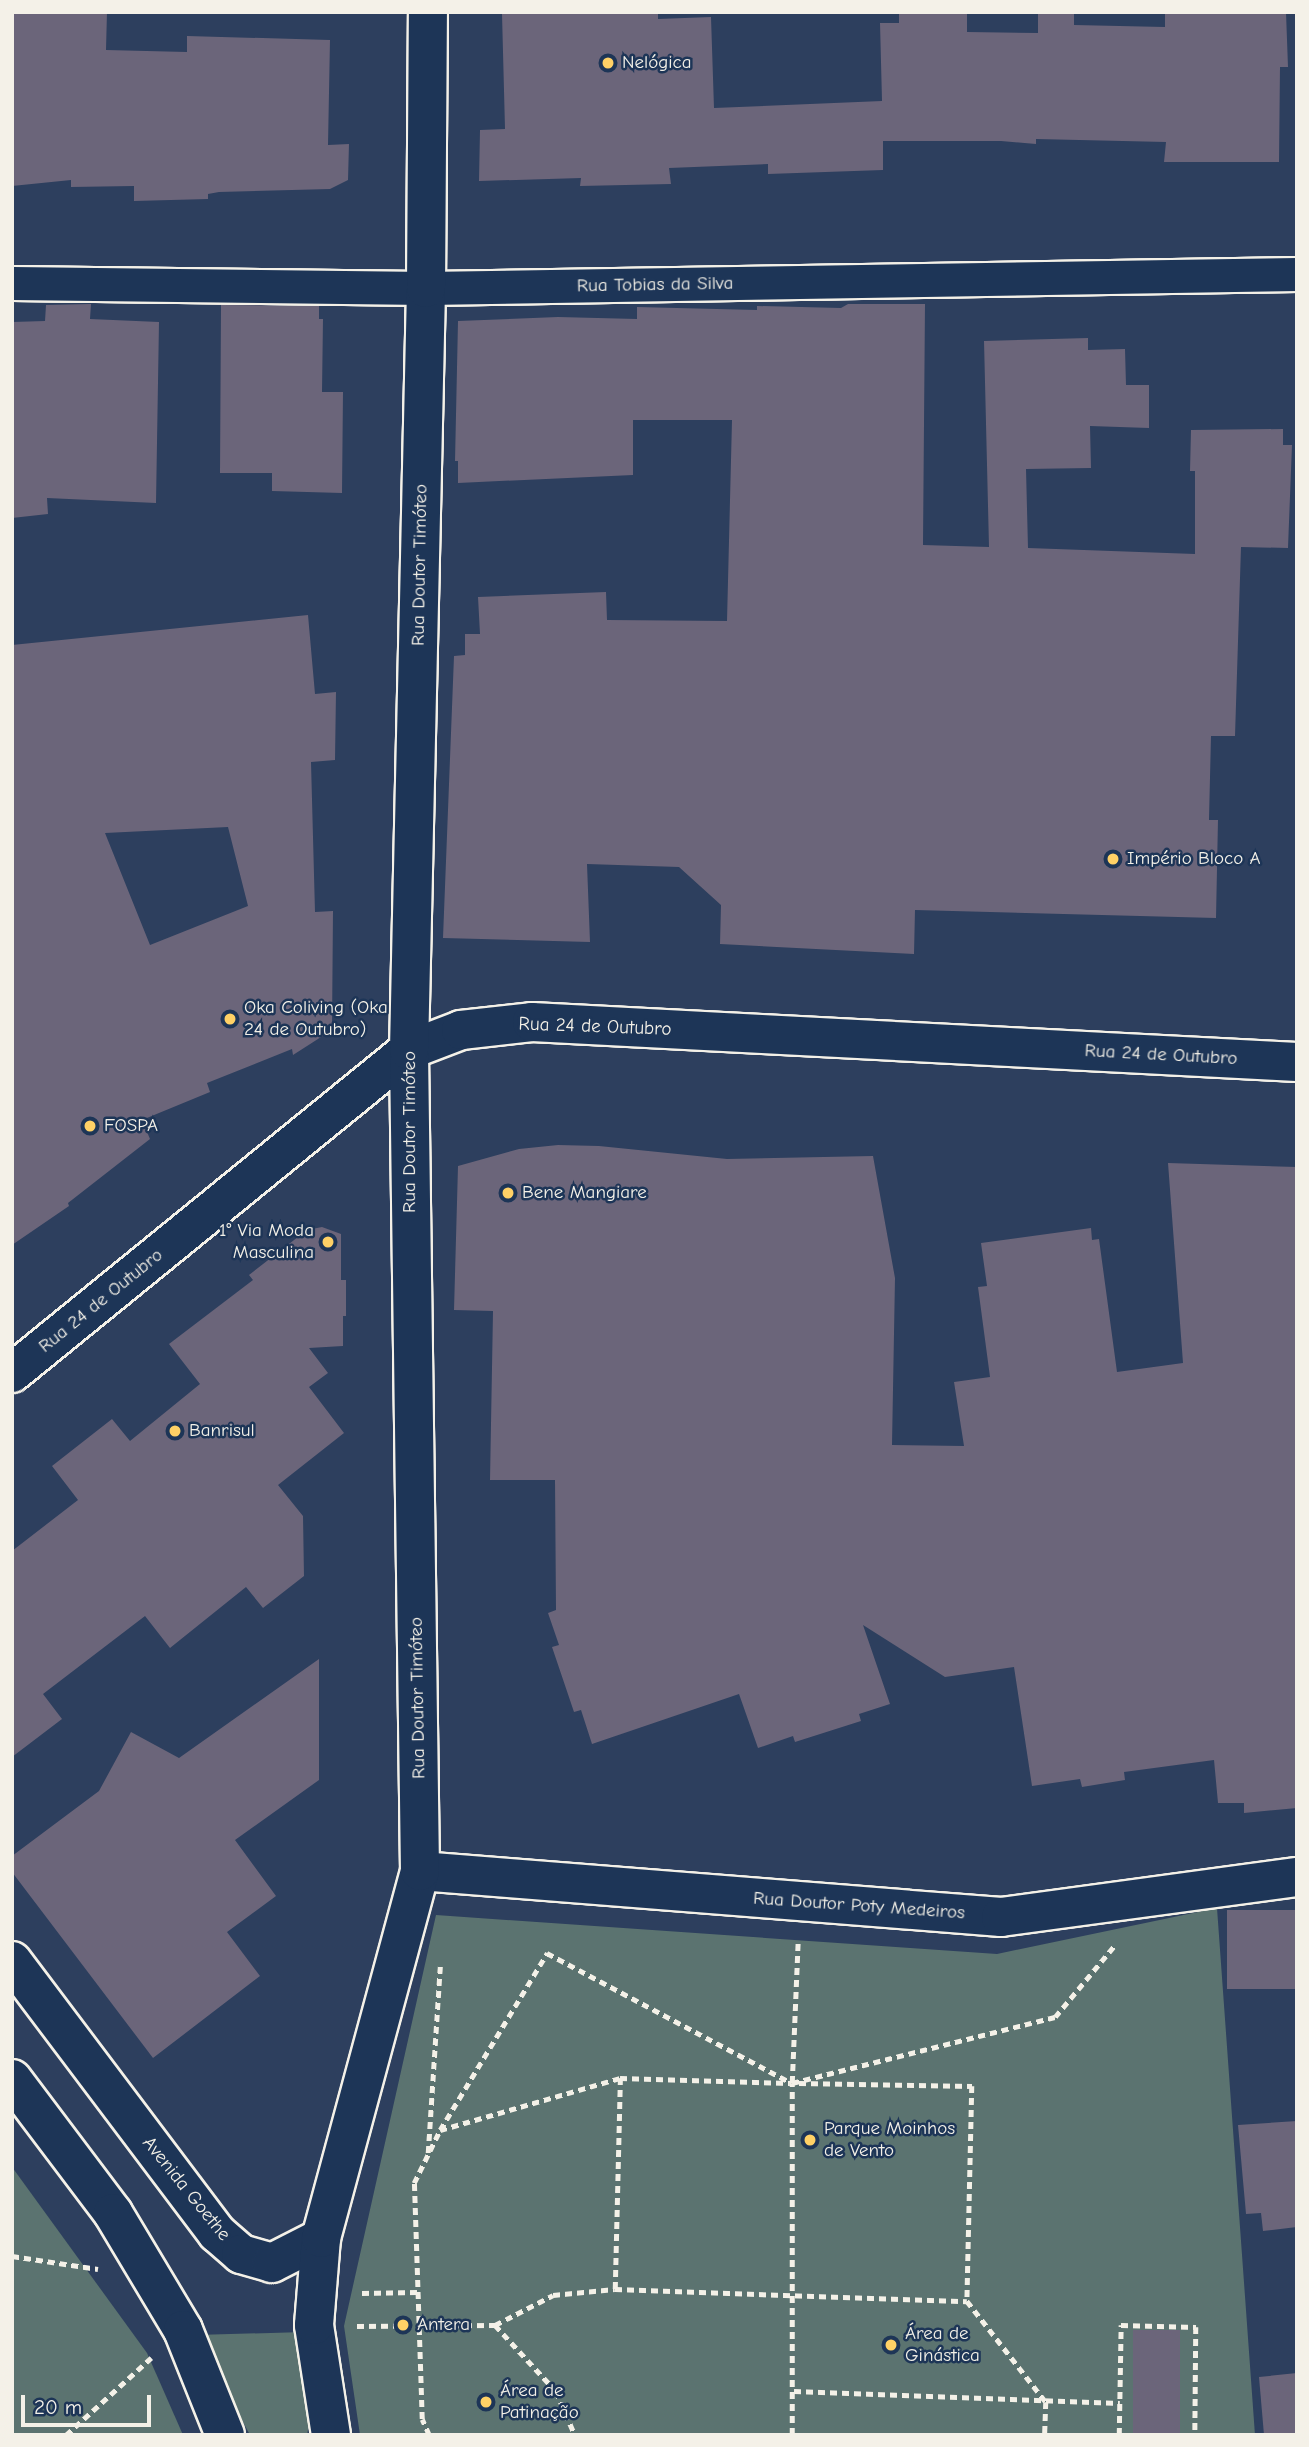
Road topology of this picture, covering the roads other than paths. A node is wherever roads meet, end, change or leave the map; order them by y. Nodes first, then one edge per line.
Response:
1 (428, 12) edge
2 (1297, 274) edge
3 (12, 283) edge
4 (426, 288) junction
5 (409, 1050) junction
6 (1297, 1062) edge
7 (12, 1373) edge
8 (420, 1871) junction
9 (1297, 1877) edge
10 (12, 1961) edge
11 (12, 2079) edge
12 (321, 2238) junction
13 (225, 2435) edge
14 (331, 2435) edge

1 - 4 main road, Rua Doutor Timóteo
2 - 4 street, Rua Tobias da Silva
3 - 4 street, Rua Tobias da Silva
4 - 5 main road, Rua Doutor Timóteo
5 - 6 main road, Rua 24 de Outubro
5 - 7 main road, Rua 24 de Outubro
5 - 8 main road, Rua Doutor Timóteo
8 - 9 main road, Rua Doutor Poty Medeiros
8 - 12 main road, Rua Doutor Timóteo
10 - 12 main road, Avenida Goethe
11 - 13 main road
12 - 14 main road

